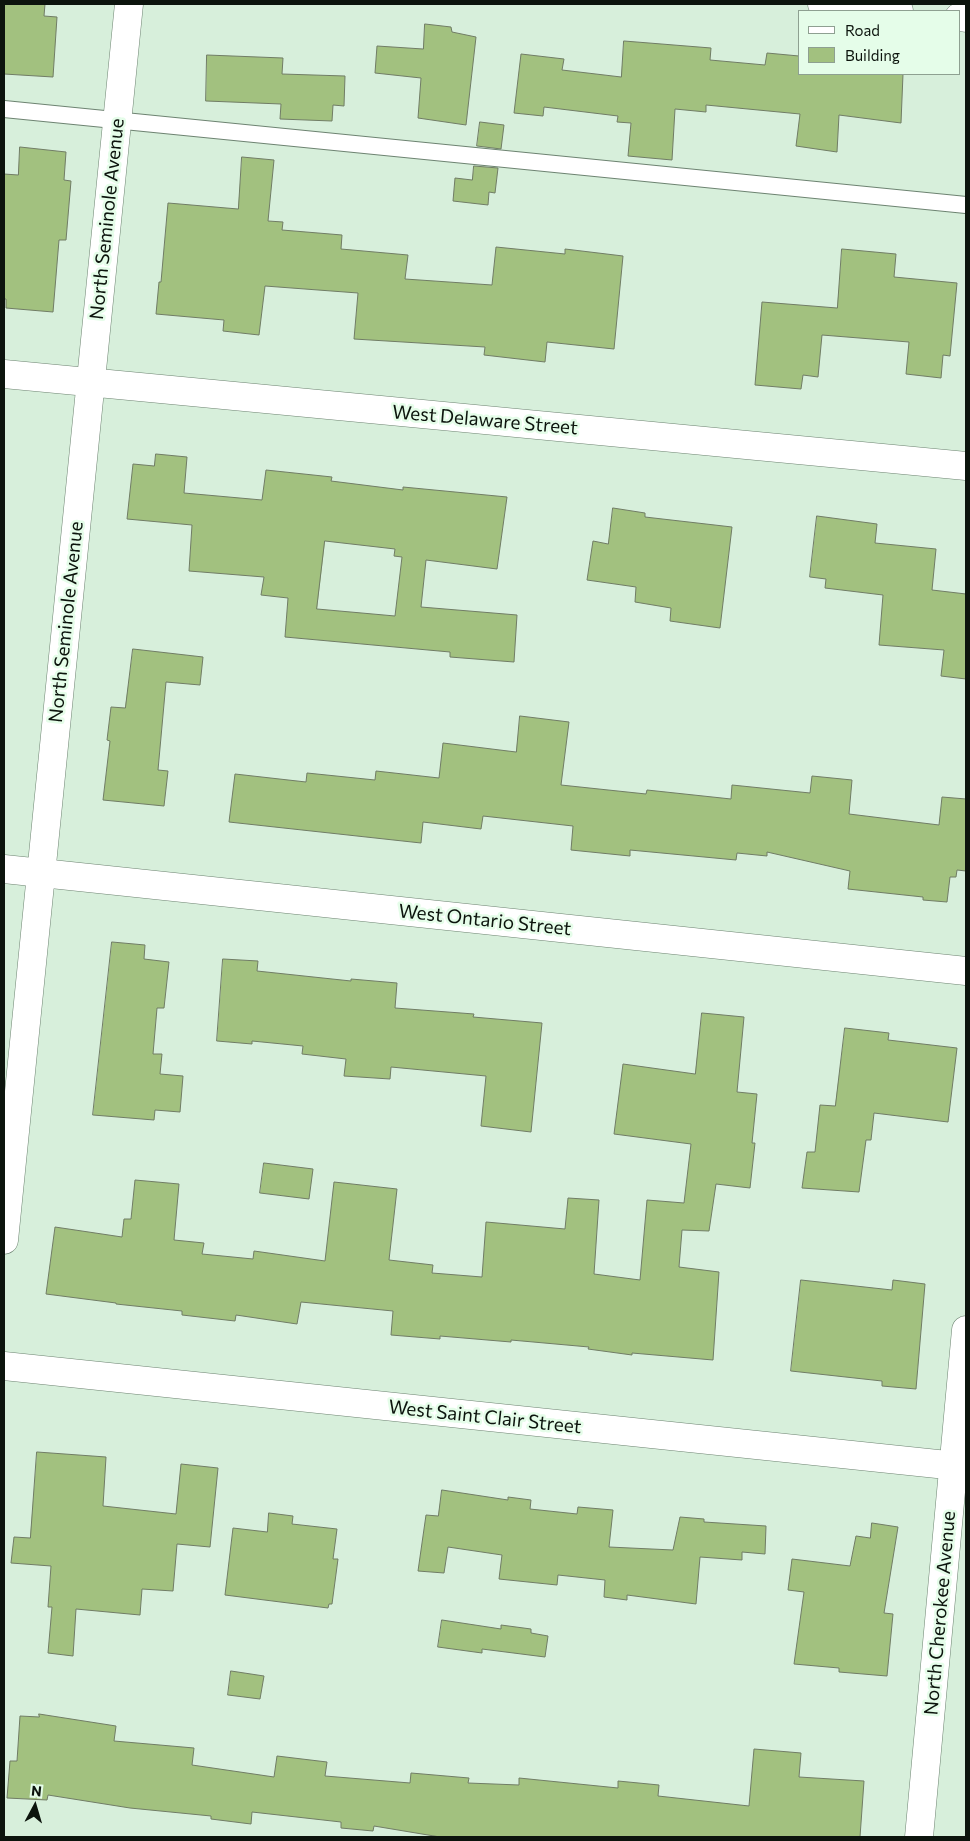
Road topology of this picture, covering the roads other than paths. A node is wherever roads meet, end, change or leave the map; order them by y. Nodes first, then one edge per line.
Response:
1 (129, 4) edge
2 (822, 4) edge
3 (888, 10) edge
4 (4, 109) edge
5 (117, 120) junction
6 (966, 206) edge
7 (4, 374) edge
8 (90, 383) junction
9 (966, 466) edge
10 (4, 869) edge
11 (41, 872) junction
12 (966, 971) edge
13 (4, 1240) edge
14 (966, 1330) edge
15 (4, 1366) edge
16 (960, 1466) edge
17 (919, 1837) edge

1 - 5 street, North Seminole Avenue
2 - 3 street
4 - 5 lane
5 - 6 lane
5 - 8 street, North Seminole Avenue
7 - 8 street, West Delaware Street
8 - 9 street, West Delaware Street
8 - 11 street, North Seminole Avenue
10 - 11 street, West Ontario Street
11 - 12 street, West Ontario Street
11 - 13 street, North Seminole Avenue
14 - 16 street, North Cherokee Avenue
15 - 16 street, West Saint Clair Street
16 - 17 street, North Cherokee Avenue

